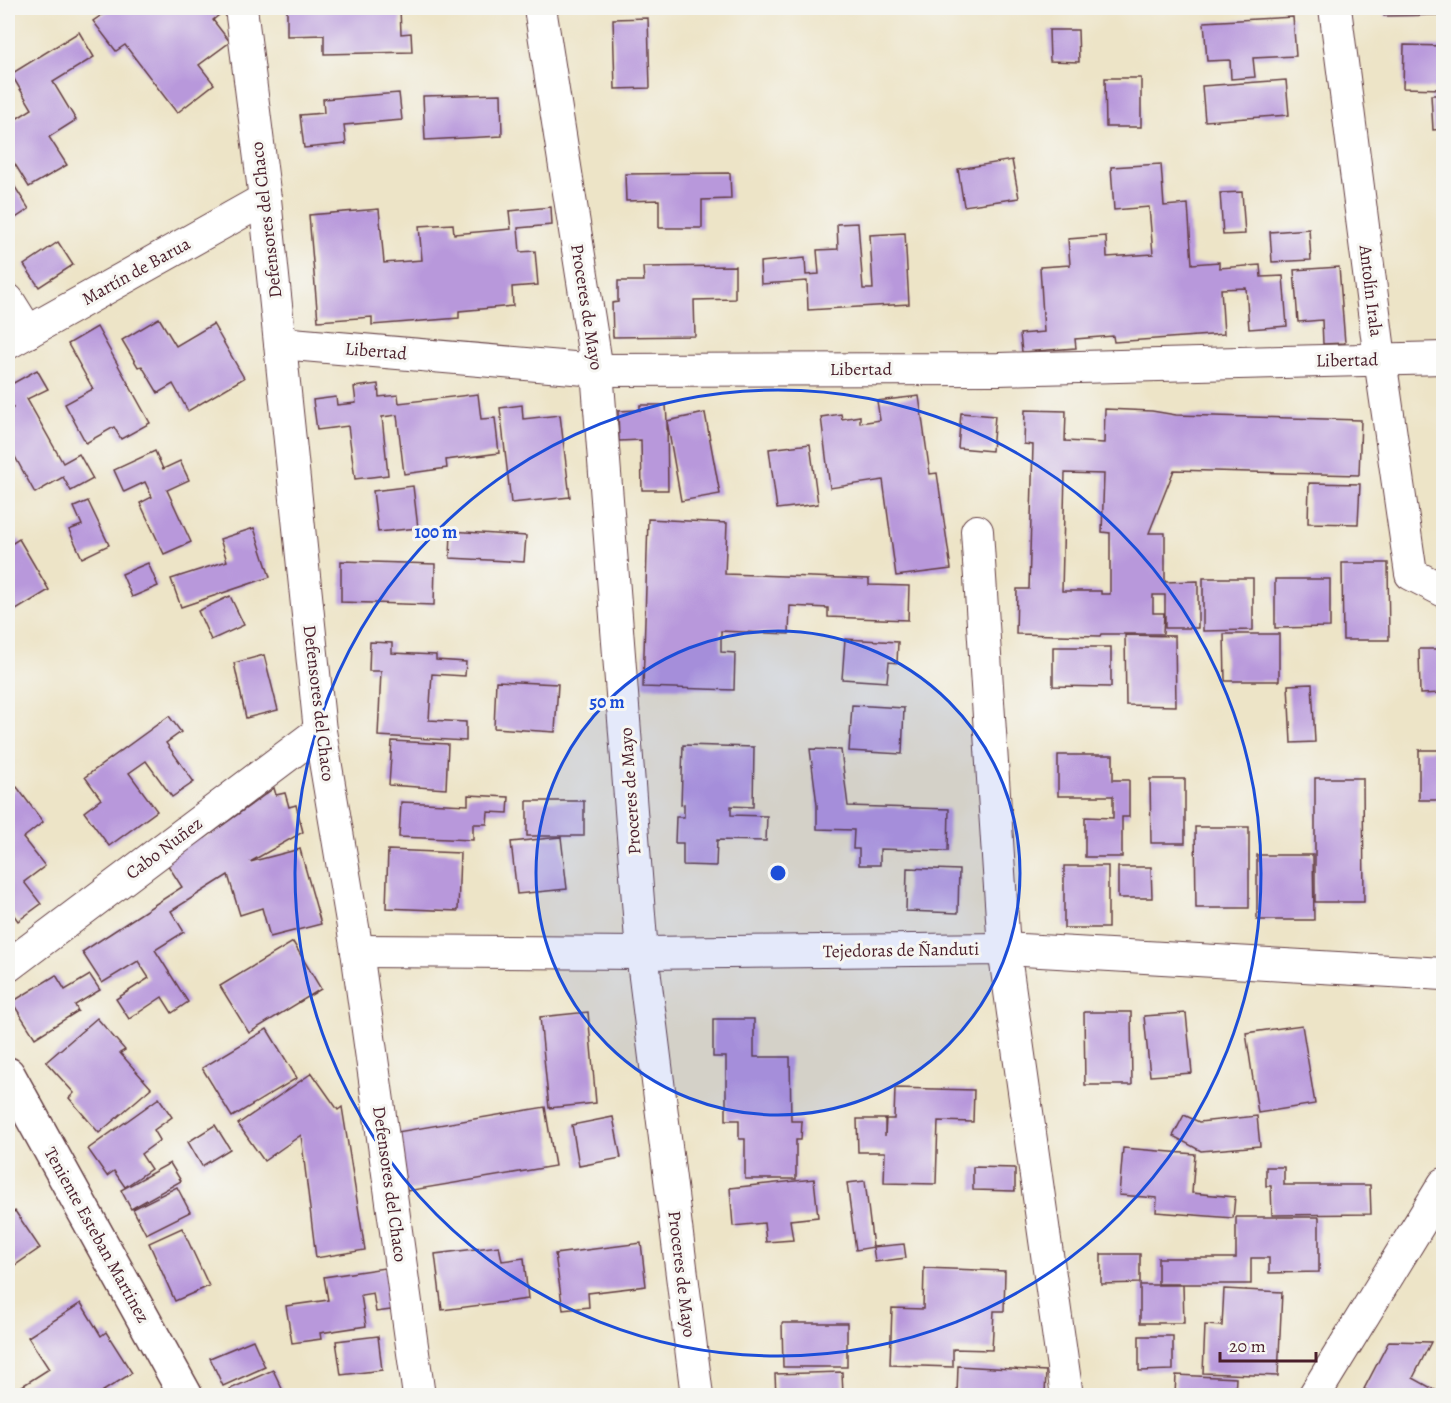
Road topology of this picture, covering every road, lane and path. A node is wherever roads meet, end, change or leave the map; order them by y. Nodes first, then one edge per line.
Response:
1 (241, 8) edge
2 (540, 8) edge
3 (1335, 8) edge
4 (265, 199) junction
5 (8, 300) edge
6 (18, 337) edge
7 (280, 343) junction
8 (1443, 358) edge
9 (1380, 359) junction
10 (597, 370) junction
11 (976, 531) dead end
12 (1443, 591) edge
13 (320, 731) junction
14 (1004, 949) junction
15 (357, 951) junction
16 (642, 953) junction
17 (8, 966) edge
18 (1443, 974) edge
19 (8, 1074) edge
20 (1443, 1184) edge
21 (186, 1395) edge
22 (419, 1395) edge
23 (697, 1395) edge
24 (1067, 1395) edge
25 (1314, 1395) edge

1 - 4 street, Defensores del Chaco
2 - 10 street, Proceres de Mayo
3 - 9 street, Antolín Irala
4 - 6 street, Martín de Barua
4 - 7 street, Defensores del Chaco
5 - 6 street
7 - 10 street, Libertad
7 - 13 street, Defensores del Chaco
8 - 9 street, Libertad
9 - 10 street, Libertad
9 - 12 street, Antolín Irala
10 - 16 street, Proceres de Mayo
11 - 14 street
13 - 15 street, Defensores del Chaco
13 - 17 street, Cabo Nuñez
14 - 16 street, Tejedoras de Ñanduti
14 - 18 street, Tejedoras de Ñanduti
14 - 24 street
15 - 16 street, Tejedoras de Ñanduti
15 - 22 street, Defensores del Chaco
16 - 23 street, Proceres de Mayo
19 - 21 street, Teniente Esteban Martinez
20 - 25 street

